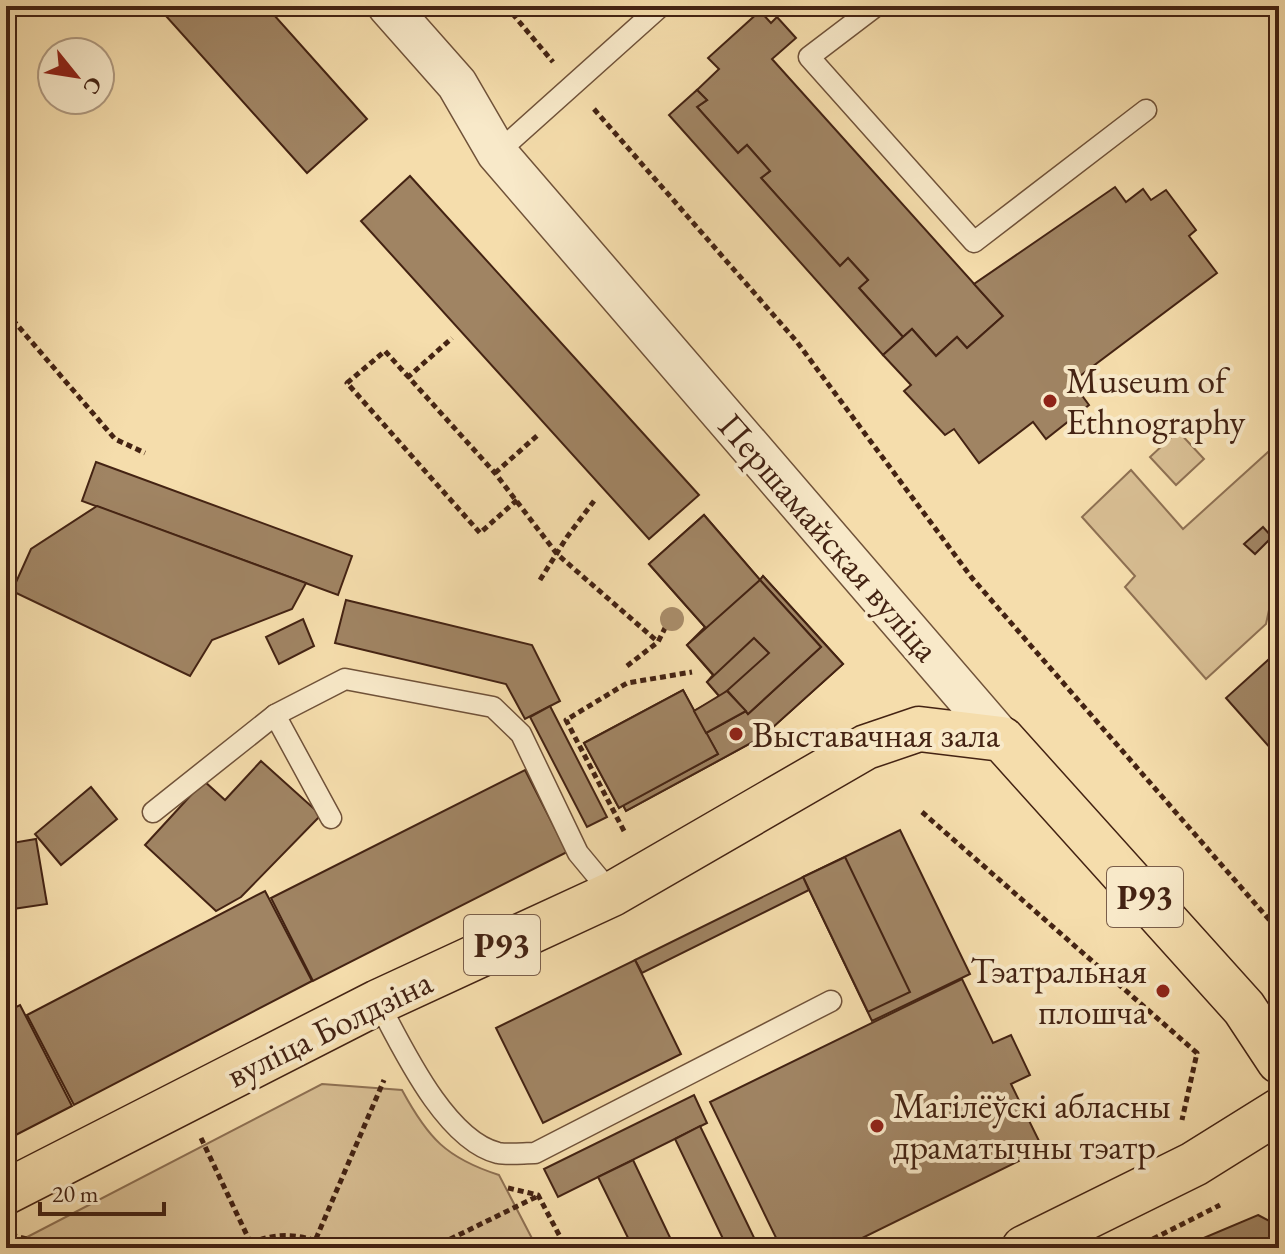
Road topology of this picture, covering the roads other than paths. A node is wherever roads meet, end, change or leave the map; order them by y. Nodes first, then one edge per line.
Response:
1 (388, 6) edge
2 (661, 6) edge
3 (876, 6) edge
4 (1146, 110) dead end
5 (497, 153) junction
6 (275, 715) junction
7 (1002, 739) junction
8 (153, 812) dead end
9 (331, 818) dead end
10 (612, 894) junction
11 (831, 1001) dead end
12 (378, 1002) junction
13 (1279, 1061) edge
14 (1279, 1111) edge
15 (6, 1192) edge
16 (1032, 1246) edge

1 - 5 street, Першамайская вуліца
2 - 5 lane
3 - 4 lane
5 - 7 street, Першамайская вуліца
6 - 8 lane
6 - 9 lane
6 - 10 lane
7 - 10 main road, вуліца Болдзіна / Р93
7 - 13 main road, Першамайская вуліца / Р93
10 - 12 main road, вуліца Болдзіна / Р93
11 - 12 lane
12 - 15 main road, вуліца Болдзіна / Р93
14 - 16 main road

